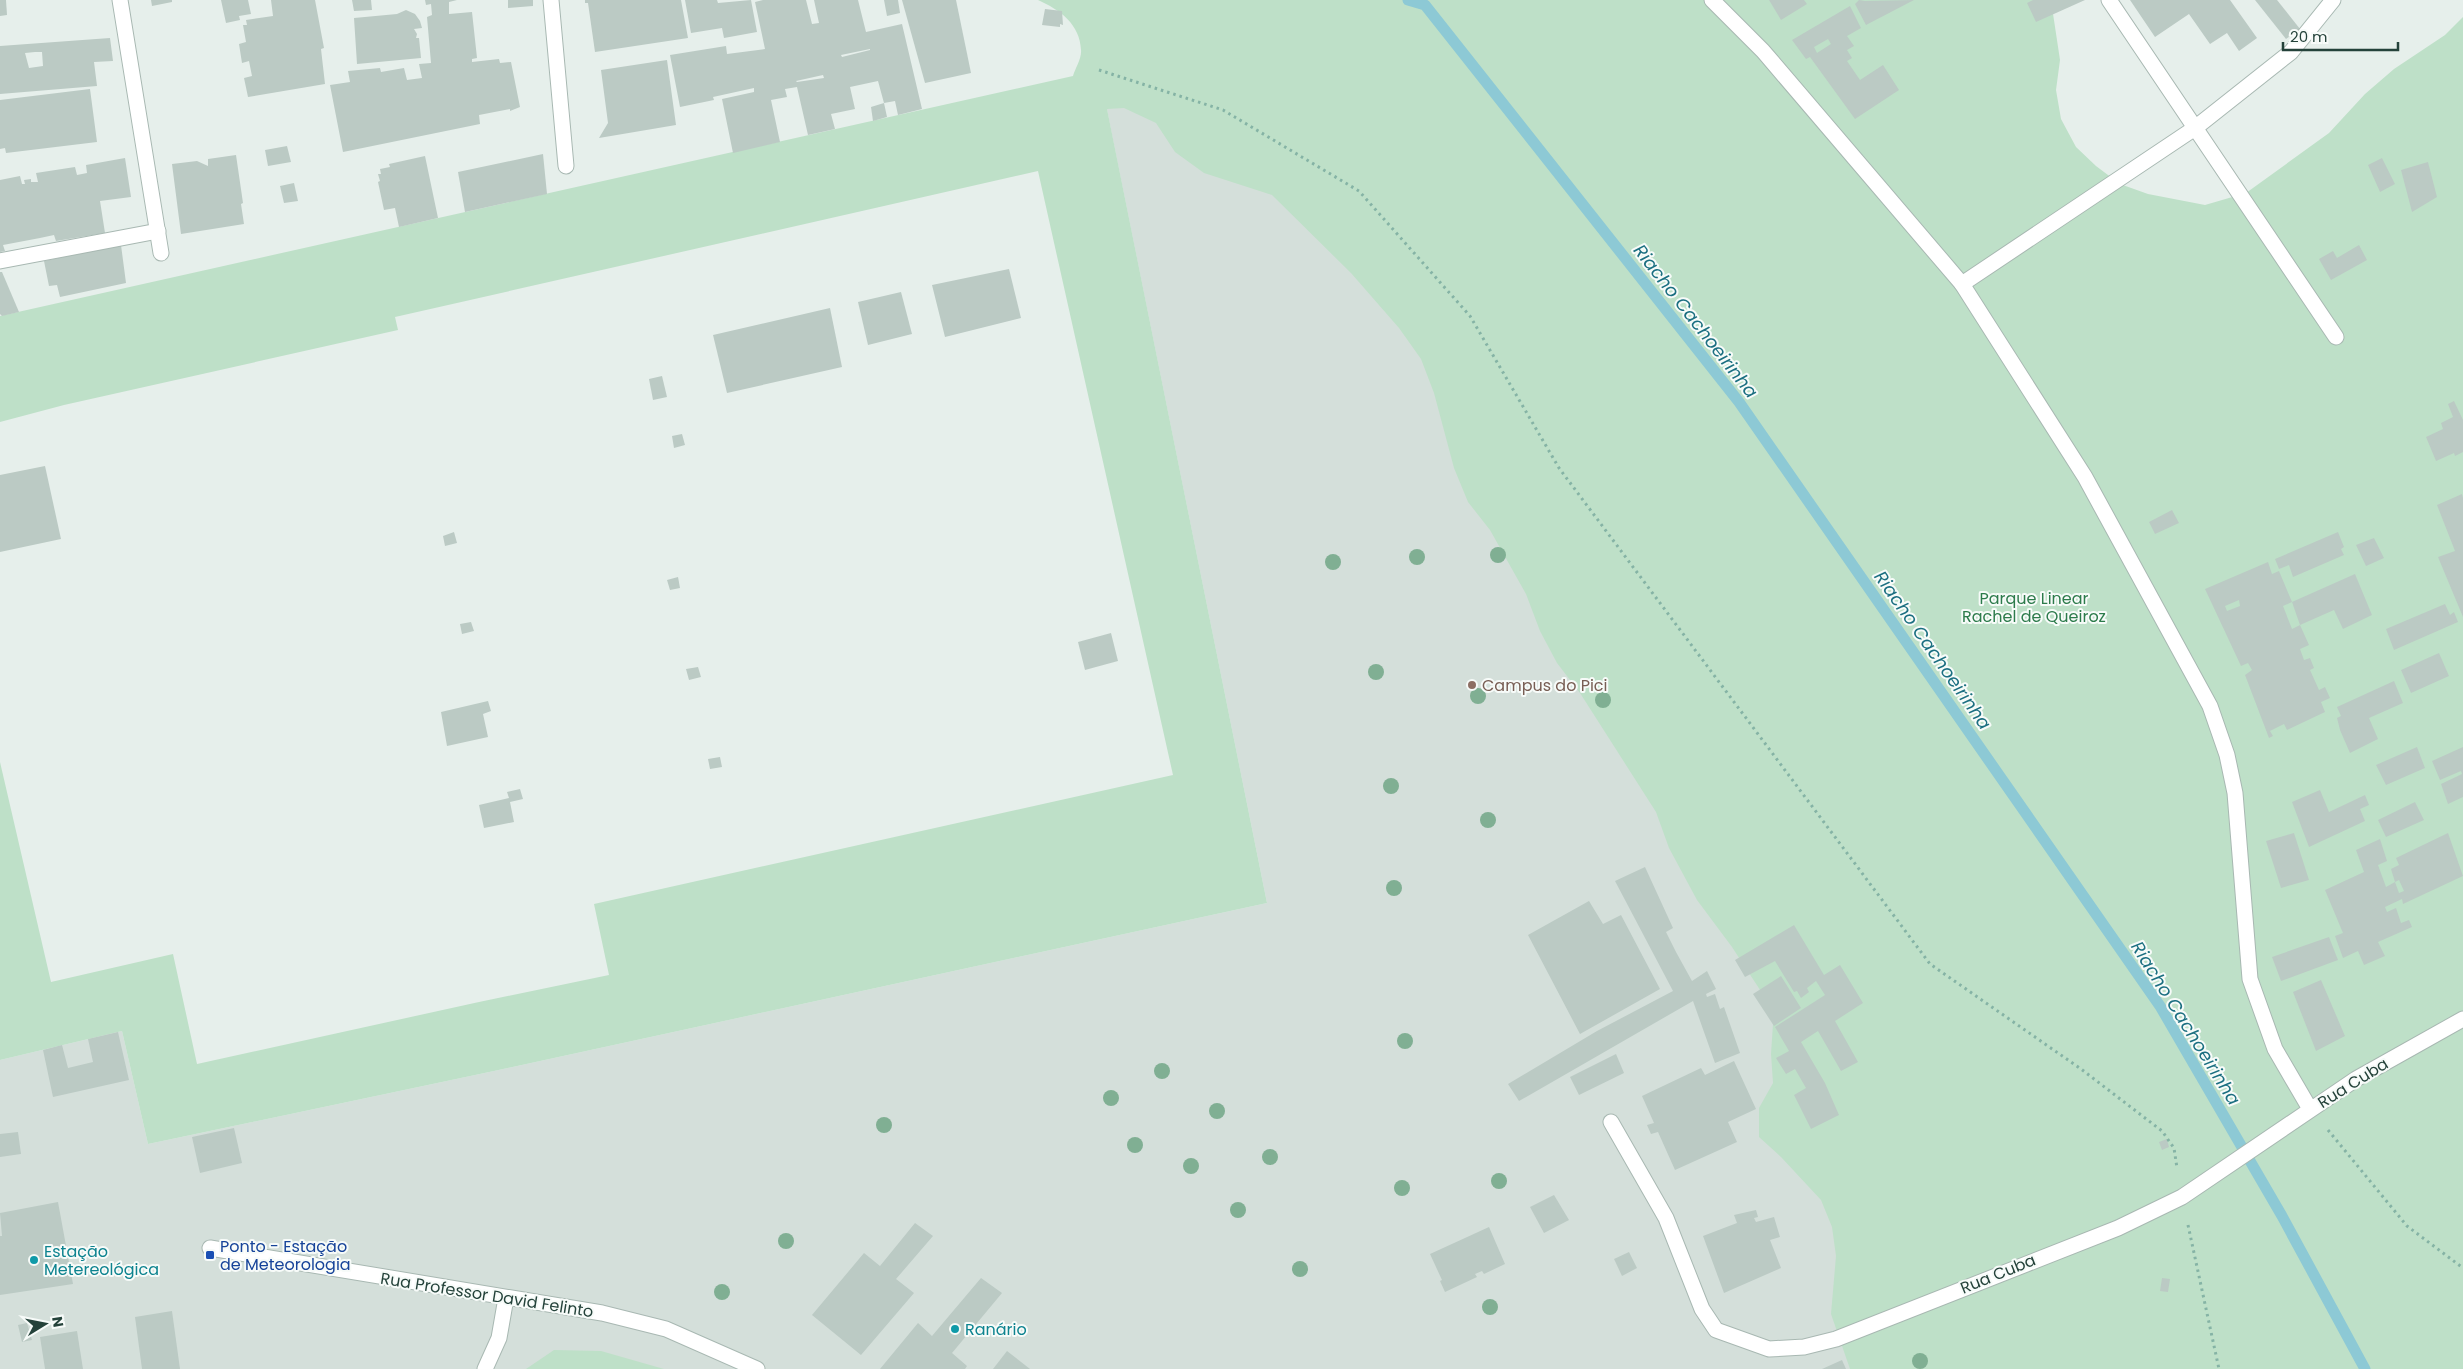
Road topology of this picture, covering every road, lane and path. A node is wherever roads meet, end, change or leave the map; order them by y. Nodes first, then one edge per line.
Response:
1 (120, 0) edge
2 (551, 0) edge
3 (1712, 0) edge
4 (2109, 0) edge
5 (2333, 0) edge
6 (1099, 70) dead end
7 (2196, 128) junction
8 (566, 166) dead end
9 (158, 231) junction
10 (161, 253) dead end
11 (0, 261) edge
12 (1962, 284) junction
13 (2336, 337) dead end
14 (2463, 1019) edge
15 (2310, 1109) junction
16 (1611, 1122) dead end
17 (2182, 1197) junction
18 (210, 1248) dead end
19 (2463, 1268) edge
20 (506, 1298) junction
21 (485, 1369) edge
22 (757, 1369) edge
23 (2218, 1369) edge

1 - 9 street
2 - 8 street
3 - 12 street
4 - 7 street
5 - 7 street
6 - 17 path
7 - 12 street
7 - 13 street
9 - 10 street
9 - 11 street
12 - 15 street
14 - 15 street, Rua Cuba
15 - 17 street, Rua Cuba
15 - 19 path
16 - 17 street, Rua Cuba
17 - 23 path
18 - 20 street, Rua Professor David Felinto
20 - 21 street
20 - 22 street, Rua Professor David Felinto

